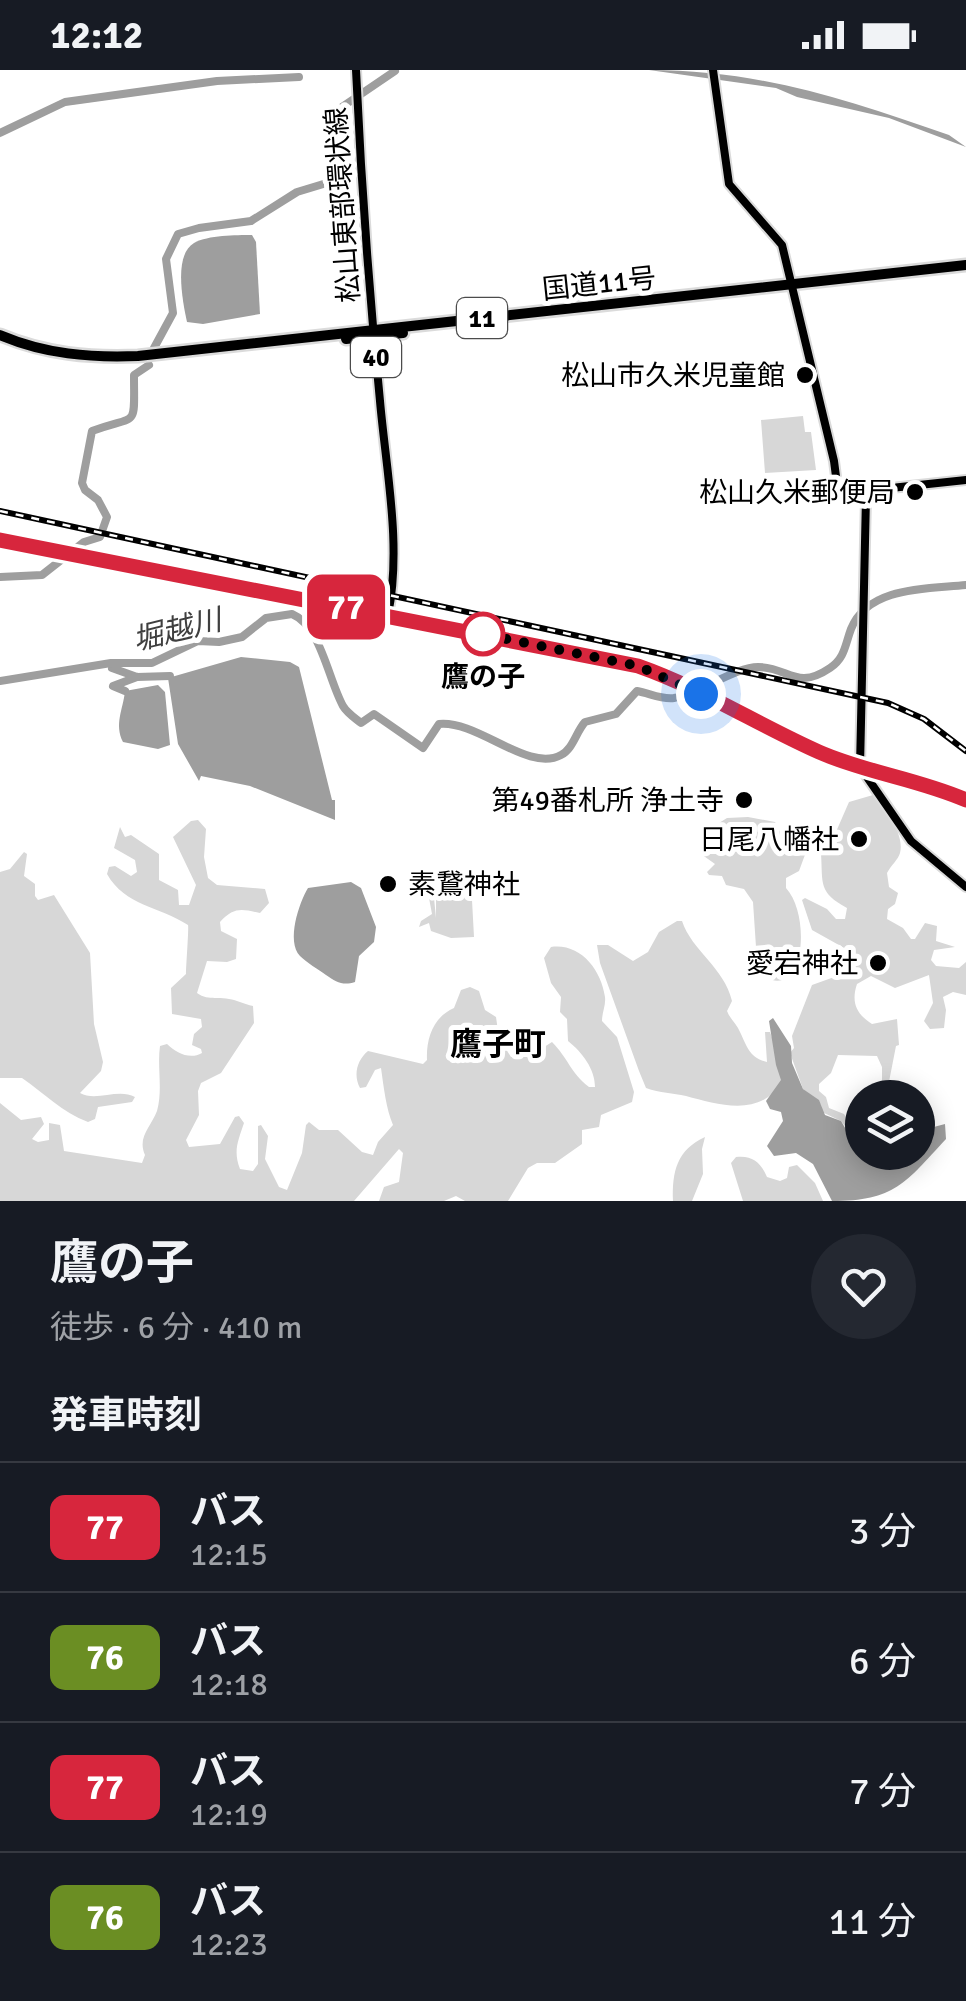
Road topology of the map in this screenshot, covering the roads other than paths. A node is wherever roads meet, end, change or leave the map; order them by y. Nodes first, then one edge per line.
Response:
1 (356, 73) edge
2 (714, 74) edge
3 (966, 268) edge
4 (792, 287) junction
5 (373, 333) junction
6 (0, 339) edge
7 (966, 480) edge
8 (863, 492) junction
9 (0, 540) edge
10 (388, 615) junction
11 (860, 767) junction
12 (966, 800) edge
13 (966, 887) edge

1 - 5 main road, 松山東部環状線 / 40
2 - 4 main road
3 - 4 highway, 国道11号 / 11
4 - 5 highway, 国道11号 / 11
4 - 8 main road
5 - 6 highway, 国道11号 / 11
5 - 10 main road, 松山東部環状線 / 40
7 - 8 main road
8 - 11 main road
9 - 10 main road
10 - 11 main road
11 - 12 main road
11 - 13 main road

